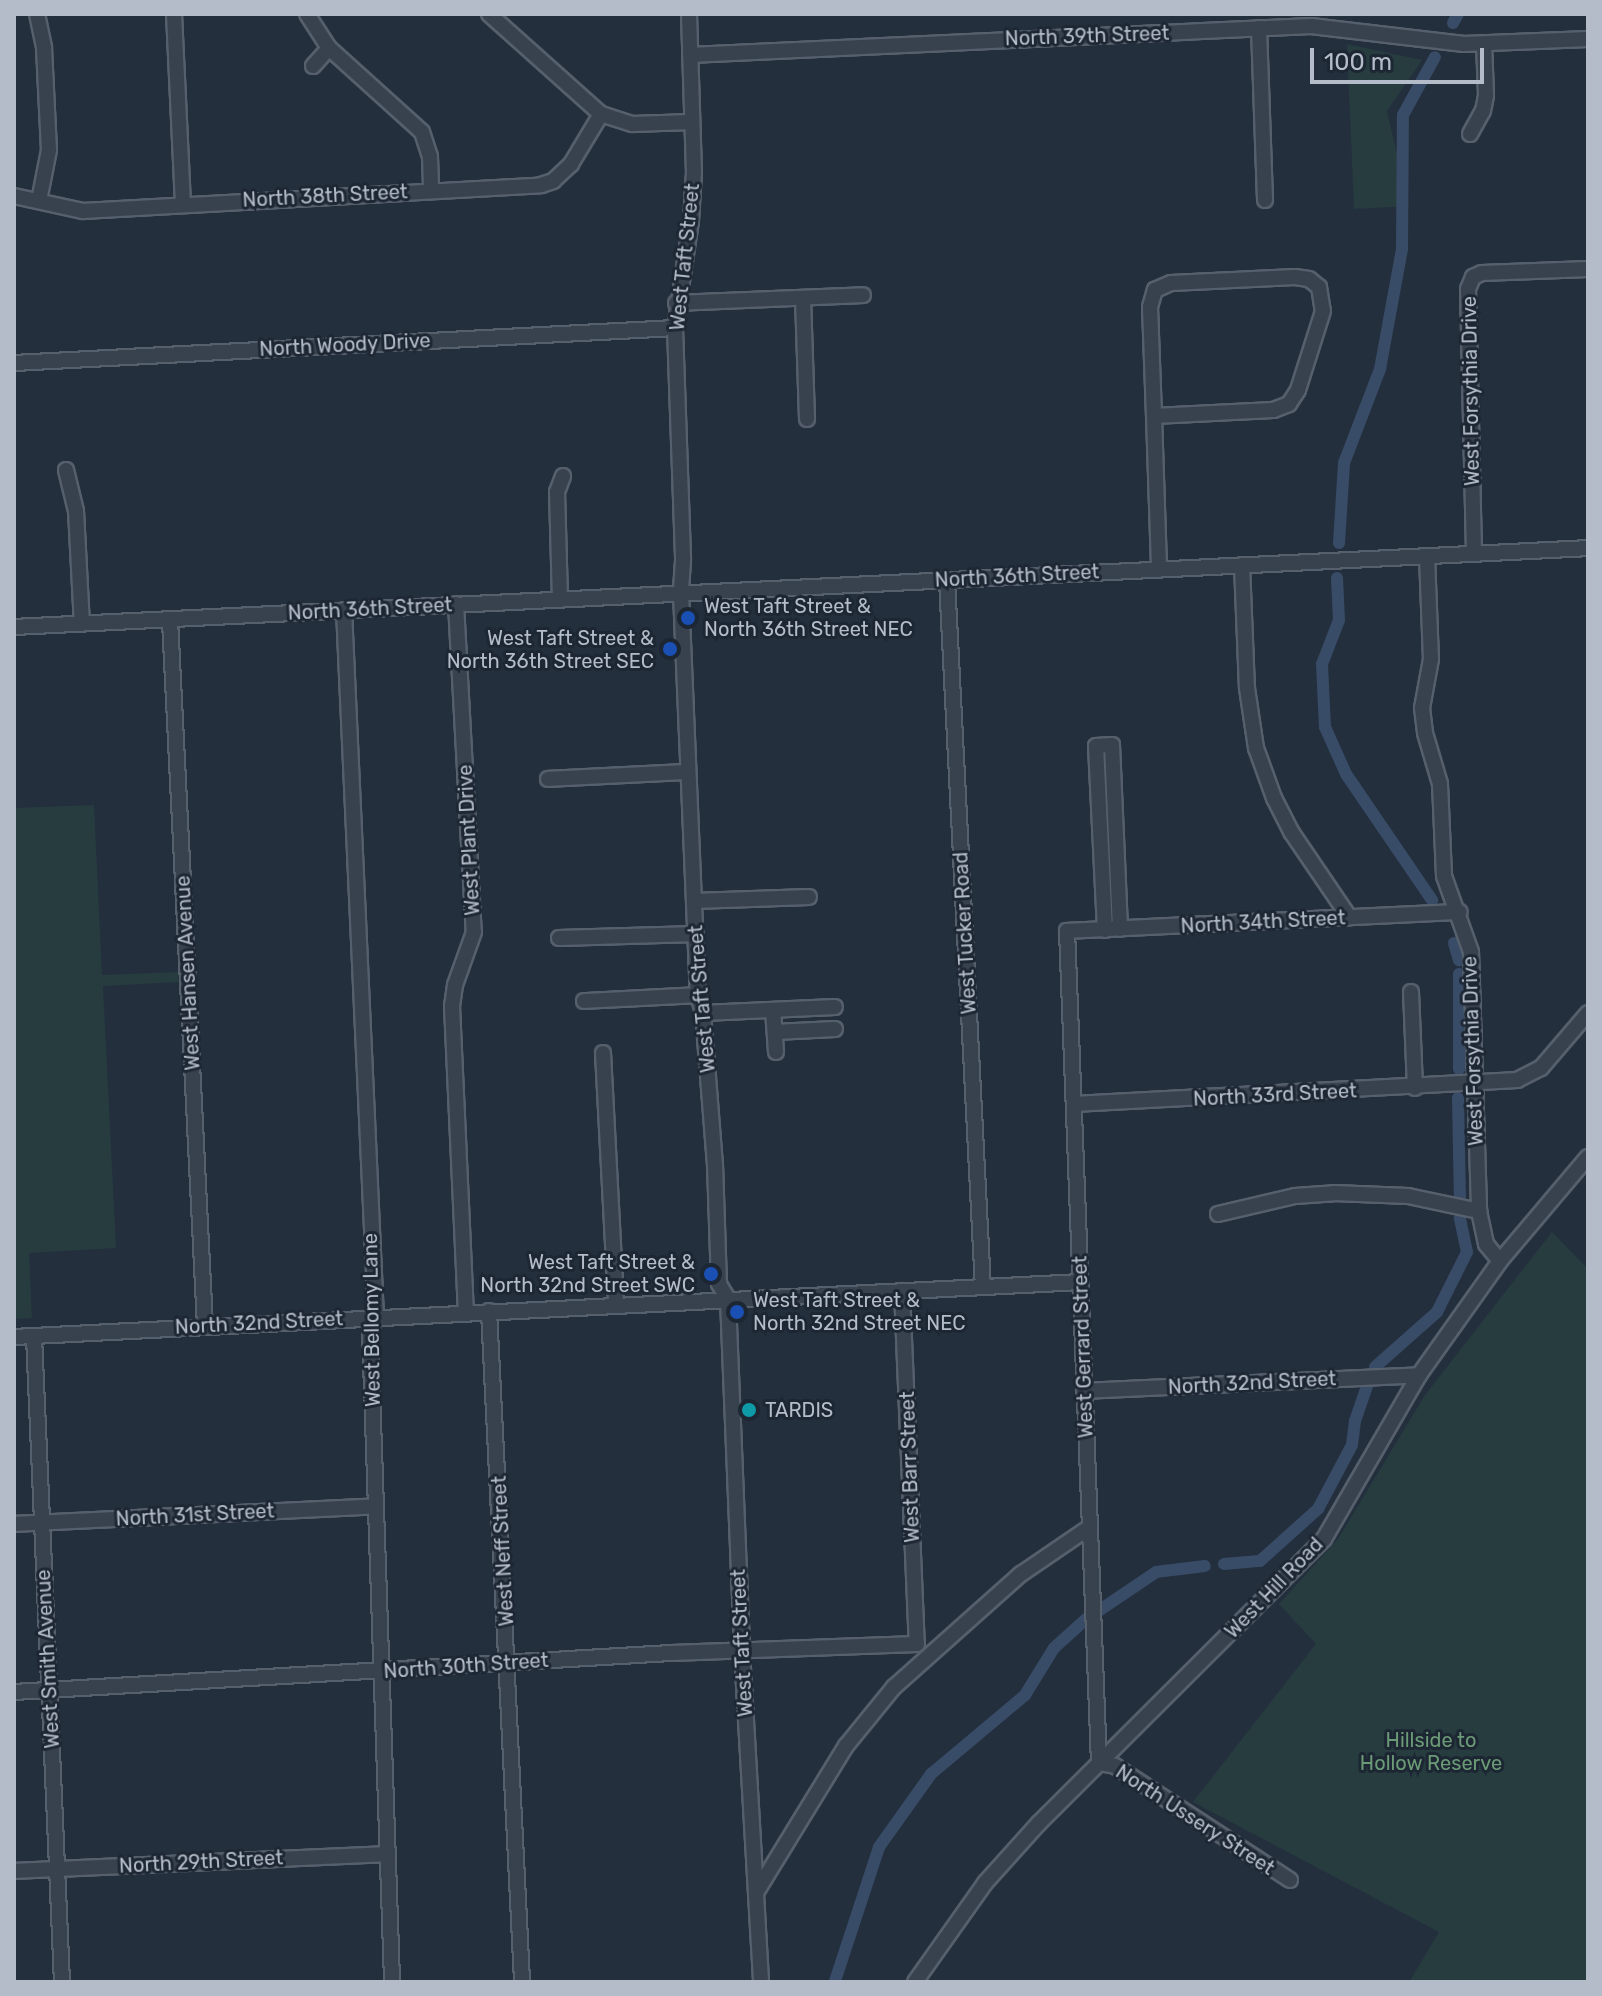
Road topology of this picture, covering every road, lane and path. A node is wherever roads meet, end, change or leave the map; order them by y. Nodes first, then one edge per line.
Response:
1 (37, 14) edge
2 (174, 14) edge
3 (307, 14) edge
4 (689, 14) edge
5 (498, 17) edge
6 (1259, 28) junction
7 (1588, 39) edge
8 (1484, 44) junction
9 (329, 48) junction
10 (690, 55) junction
11 (313, 66) dead end
12 (601, 114) junction
13 (692, 122) junction
14 (1470, 134) dead end
15 (431, 190) junction
16 (14, 196) edge
17 (1265, 200) dead end
18 (39, 201) junction
19 (183, 204) junction
20 (1588, 269) edge
21 (863, 295) dead end
22 (803, 298) junction
23 (676, 303) junction
24 (675, 328) junction
25 (14, 363) edge
26 (1154, 416) junction
27 (807, 419) dead end
28 (66, 470) dead end
29 (563, 476) dead end
30 (1588, 548) edge
31 (1474, 553) junction
32 (1427, 556) junction
33 (1242, 565) junction
34 (1159, 569) junction
35 (947, 580) junction
36 (681, 593) junction
37 (560, 599) junction
38 (456, 604) junction
39 (344, 610) junction
40 (170, 620) junction
41 (82, 624) junction
42 (14, 627) edge
43 (688, 772) junction
44 (548, 779) dead end
45 (809, 897) dead end
46 (694, 901) junction
47 (1460, 912) junction
48 (1349, 917) junction
49 (1113, 929) junction
50 (1067, 931) joint
51 (696, 934) junction
52 (559, 938) dead end
53 (1411, 992) dead end
54 (698, 995) junction
55 (584, 1001) dead end
56 (835, 1007) dead end
57 (773, 1010) junction
58 (703, 1013) junction
59 (1588, 1013) edge
60 (835, 1029) dead end
61 (775, 1032) junction
62 (776, 1052) dead end
63 (603, 1053) dead end
64 (1476, 1083) junction
65 (1415, 1088) junction
66 (1074, 1104) junction
67 (1588, 1157) edge
68 (1479, 1211) junction
69 (1218, 1214) dead end
70 (1500, 1261) junction
71 (1080, 1282) junction
72 (983, 1287) junction
73 (902, 1291) junction
74 (728, 1299) junction
75 (616, 1304) junction
76 (489, 1311) junction
77 (466, 1312) junction
78 (376, 1317) junction
79 (205, 1326) junction
80 (34, 1336) junction
81 (14, 1337) edge
82 (1419, 1375) junction
83 (1084, 1391) junction
84 (376, 1506) junction
85 (42, 1522) junction
86 (14, 1524) edge
87 (1090, 1527) junction
88 (917, 1644) junction
89 (742, 1651) junction
90 (929, 1654) junction
91 (509, 1663) junction
92 (382, 1672) junction
93 (49, 1690) junction
94 (14, 1692) edge
95 (1099, 1763) junction
96 (388, 1854) junction
97 (57, 1869) junction
98 (14, 1871) edge
99 (1290, 1880) dead end
100 (757, 1891) junction
101 (62, 1982) edge
102 (392, 1982) edge
103 (522, 1982) edge
104 (761, 1982) edge
105 (915, 1982) edge

1 - 18 street
2 - 19 street
3 - 9 street
4 - 10 street, West Taft Street
5 - 12 street
6 - 8 street, North 39th Street
6 - 10 street, North 39th Street
6 - 17 street
7 - 8 street, North 39th Street
8 - 14 street
9 - 11 street
9 - 15 street
10 - 13 street, West Taft Street
12 - 13 street
12 - 15 street, North 38th Street
13 - 23 street, West Taft Street
15 - 19 street, North 38th Street
16 - 18 street, North 38th Street
18 - 19 street, North 38th Street
20 - 31 street, West Forsythia Drive
21 - 22 street
22 - 23 street
22 - 27 street
23 - 24 street, West Taft Street
24 - 25 street, North Woody Drive
24 - 36 street, West Taft Street
26 - 26 street
26 - 34 street
28 - 41 street
29 - 37 street
30 - 31 street, North 36th Street
31 - 32 street, North 36th Street
32 - 33 street, North 36th Street
32 - 47 street, West Forsythia Drive
33 - 34 street, North 36th Street
33 - 48 street
34 - 35 street, North 36th Street
35 - 36 street, North 36th Street
35 - 72 street, West Tucker Road
36 - 37 street, North 36th Street
36 - 43 street, West Taft Street
37 - 38 street, North 36th Street
38 - 39 street, North 36th Street
38 - 77 street, West Plant Drive
39 - 40 street, North 36th Street
39 - 78 street, West Bellomy Lane
40 - 41 street, North 36th Street
40 - 79 street, West Hansen Avenue
41 - 42 street, North 36th Street
43 - 44 street
43 - 46 street, West Taft Street
45 - 46 street
46 - 51 street, West Taft Street
47 - 48 street, North 34th Street
47 - 64 street, West Forsythia Drive
48 - 49 street, North 34th Street
49 - 49 street
49 - 50 street, North 34th Street
50 - 66 street, West Gerrard Street
51 - 52 street
51 - 54 street, West Taft Street
53 - 65 street
54 - 55 street
54 - 58 street, West Taft Street
56 - 57 street
57 - 58 street
57 - 61 street
58 - 74 street, West Taft Street
59 - 64 street, North 33rd Street
60 - 61 street
61 - 62 street
63 - 75 street
64 - 65 street, North 33rd Street
64 - 68 street, West Forsythia Drive
65 - 66 street, North 33rd Street
66 - 71 street, West Gerrard Street
67 - 70 street, West Hill Road
68 - 69 street
68 - 70 street, West Forsythia Drive
70 - 82 street, West Hill Road
71 - 72 street, North 32nd Street
71 - 83 street, West Gerrard Street
72 - 73 street, North 32nd Street
73 - 74 street, North 32nd Street
73 - 88 street, West Barr Street
74 - 75 street, North 32nd Street
74 - 89 street, West Taft Street
75 - 76 street, North 32nd Street
76 - 77 street, North 32nd Street
76 - 91 street, West Neff Street
77 - 78 street, North 32nd Street
78 - 79 street, North 32nd Street
78 - 84 street, West Bellomy Lane
79 - 80 street, North 32nd Street
80 - 81 street, North 32nd Street
80 - 85 street, West Smith Avenue
82 - 83 street, North 32nd Street
82 - 95 street, West Hill Road
83 - 87 street, West Gerrard Street
84 - 85 street, North 31st Street
84 - 92 street, West Bellomy Lane
85 - 86 street, North 31st Street
85 - 93 street, West Smith Avenue
87 - 90 street
87 - 95 street, West Gerrard Street
88 - 89 street, North 30th Street
88 - 90 street
89 - 91 street, North 30th Street
89 - 100 street, West Taft Street
90 - 100 street
91 - 92 street, North 30th Street
91 - 103 street, West Neff Street
92 - 93 street, North 30th Street
92 - 96 street, West Bellomy Lane
93 - 94 street, North 30th Street
93 - 97 street, West Smith Avenue
95 - 99 street, North Ussery Street
95 - 105 street, West Hill Road
96 - 97 street, North 29th Street
96 - 102 street, West Bellomy Lane
97 - 98 street, North 29th Street
97 - 101 street, West Smith Avenue
100 - 104 street, West Taft Street

